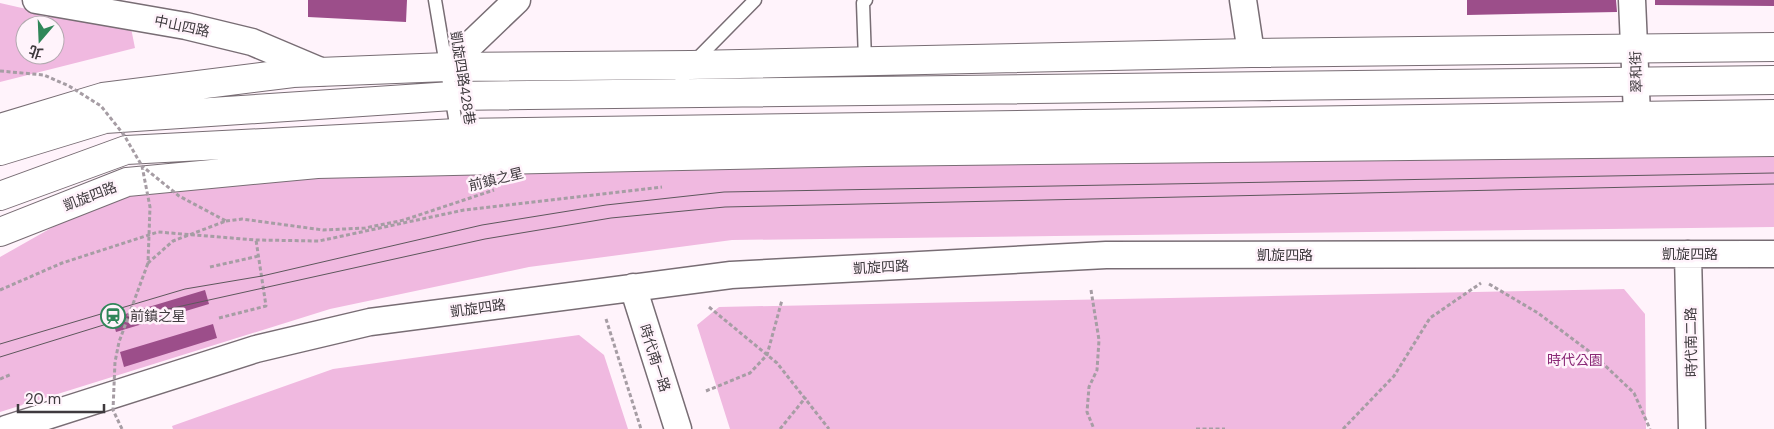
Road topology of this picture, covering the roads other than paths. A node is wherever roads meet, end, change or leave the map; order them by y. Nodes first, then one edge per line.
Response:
1 (36, 0) edge
2 (435, 0) edge
3 (517, 0) edge
4 (755, 0) edge
5 (866, 0) edge
6 (1243, 0) edge
7 (1632, 0) edge
8 (1774, 47) edge
9 (1635, 48) junction
10 (1251, 53) junction
11 (865, 60) junction
12 (691, 65) junction
13 (447, 66) junction
14 (323, 72) junction
15 (1774, 80) edge
16 (1637, 82) junction
17 (675, 92) junction
18 (452, 96) junction
19 (1774, 114) edge
20 (1637, 116) junction
21 (0, 128) edge
22 (457, 133) junction
23 (1774, 142) edge
24 (1638, 144) junction
25 (0, 151) edge
26 (458, 161) junction
27 (0, 196) edge
28 (0, 232) edge
29 (1688, 254) junction
30 (1774, 254) edge
31 (633, 287) junction
32 (6, 429) edge
33 (678, 429) edge
34 (1692, 429) edge

1 - 14 street, 中山四路
2 - 13 lane, 凱旋四路428巷
3 - 13 street
4 - 12 lane
5 - 11 lane
6 - 10 street
7 - 9 street, 翠和街
8 - 9 street
9 - 10 street
9 - 16 street, 翠和街
10 - 11 street
11 - 12 street
12 - 13 street
12 - 17 lane
13 - 14 street
13 - 18 lane, 凱旋四路428巷
14 - 21 street
15 - 16 street
16 - 17 street
16 - 20 street, 翠和街
17 - 18 street
18 - 22 lane, 凱旋四路428巷
18 - 25 street
19 - 20 street
20 - 22 street
20 - 24 street, 翠和街
22 - 26 lane, 凱旋四路428巷
22 - 27 street
23 - 24 street, 凱旋四路
24 - 26 street, 凱旋四路
26 - 28 street, 凱旋四路
29 - 30 street, 凱旋四路
29 - 31 street, 凱旋四路
29 - 34 street, 時代南二路
31 - 32 street, 凱旋四路
31 - 33 street, 時代南一路

